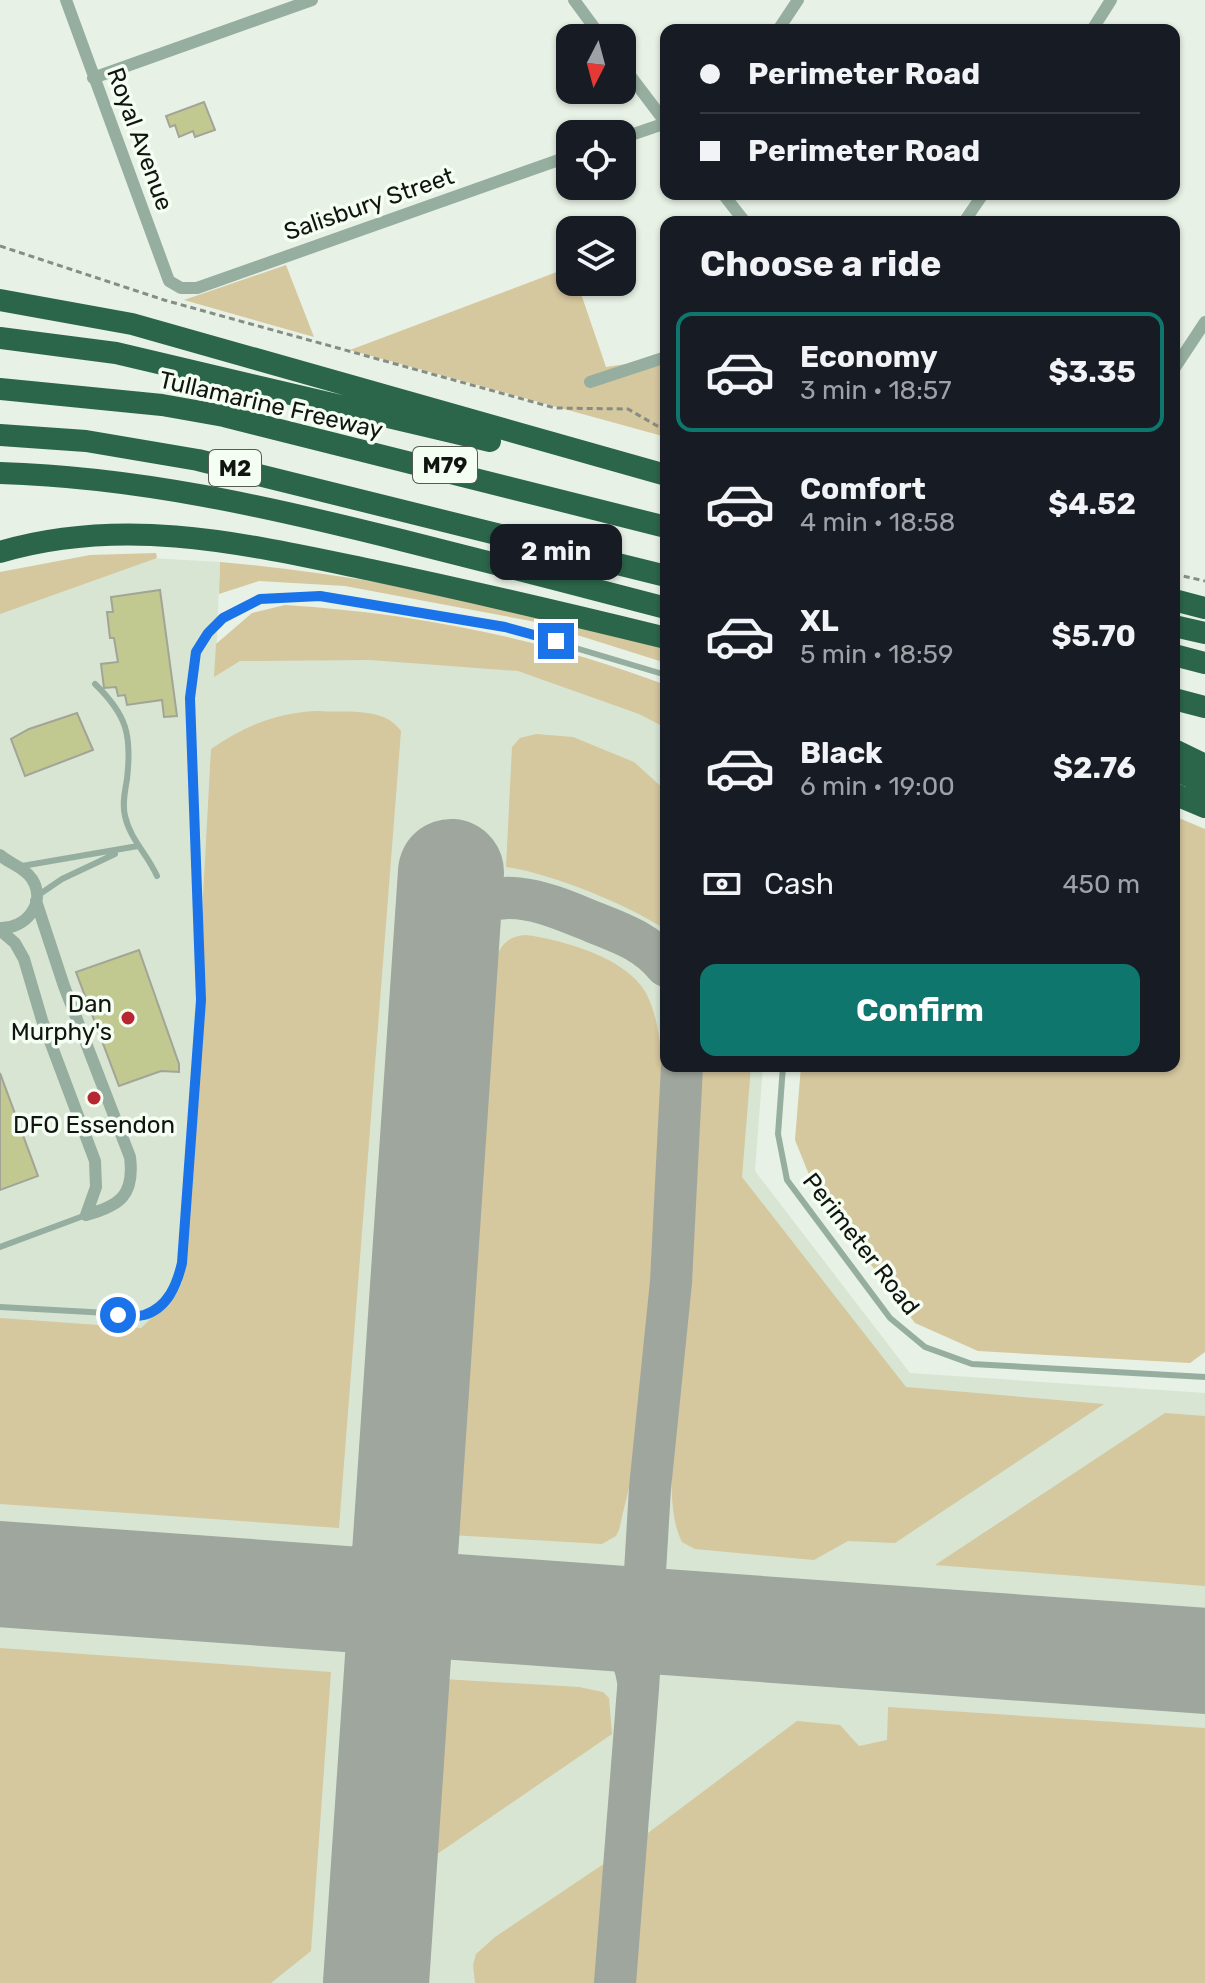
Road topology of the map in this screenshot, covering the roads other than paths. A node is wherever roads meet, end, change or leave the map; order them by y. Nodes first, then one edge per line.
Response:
1 (66, 0) edge
2 (312, 0) edge
3 (574, 0) edge
4 (798, 0) edge
5 (1111, 0) edge
6 (592, 24) edge
7 (782, 24) edge
8 (1096, 24) edge
9 (93, 78) junction
10 (636, 83) edge
11 (660, 115) edge
12 (660, 125) edge
13 (636, 133) edge
14 (556, 161) edge
15 (728, 200) edge
16 (740, 216) edge
17 (181, 288) joint
18 (0, 300) edge
19 (1205, 322) edge
20 (0, 338) edge
21 (660, 359) edge
22 (1180, 360) edge
23 (590, 382) dead end
24 (0, 389) edge
25 (224, 416) junction
26 (0, 435) edge
27 (0, 473) edge
28 (660, 473) edge
29 (660, 482) edge
30 (226, 499) junction
31 (660, 512) edge
32 (660, 525) edge
33 (0, 552) edge
34 (660, 575) edge
35 (1180, 602) edge
36 (660, 606) edge
37 (1205, 608) edge
38 (1180, 627) edge
39 (660, 628) edge
40 (1205, 633) edge
41 (660, 637) edge
42 (1180, 657) edge
43 (1205, 663) edge
44 (660, 673) edge
45 (95, 684) dead end
46 (1180, 701) edge
47 (1205, 707) edge
48 (1180, 753) edge
49 (1205, 765) edge
50 (1180, 772) edge
51 (1205, 784) edge
52 (1180, 797) edge
53 (1205, 807) edge
54 (138, 846) junction
55 (126, 850) junction
56 (0, 855) edge
57 (10, 865) edge
58 (157, 876) dead end
59 (37, 899) junction
60 (0, 929) edge
61 (783, 1072) edge
62 (86, 1215) junction
63 (0, 1247) edge
64 (0, 1307) edge
65 (1205, 1377) edge

1 - 9 street, Royal Avenue
2 - 9 street
3 - 6 street
4 - 7 street
5 - 8 street
9 - 17 street, Royal Avenue
10 - 11 street
12 - 13 street
14 - 17 street, Salisbury Street
15 - 16 street
18 - 28 highway
19 - 22 street
20 - 29 highway
21 - 23 street
24 - 25 highway, Tullamarine Freeway / M2
25 - 31 highway, M79
25 - 32 highway, Tullamarine Freeway / M2
26 - 34 highway, M2
27 - 30 highway
30 - 36 highway
30 - 39 highway
33 - 41 highway
35 - 37 highway
38 - 40 highway
42 - 43 highway
44 - 64 lane
45 - 54 lane
46 - 47 highway
48 - 49 highway
50 - 51 highway
52 - 53 highway
54 - 55 lane
54 - 58 lane
55 - 57 lane
55 - 59 lane
56 - 57 street
57 - 59 street
59 - 60 street
59 - 62 street
60 - 62 street
61 - 65 lane, Perimeter Road
62 - 63 lane

